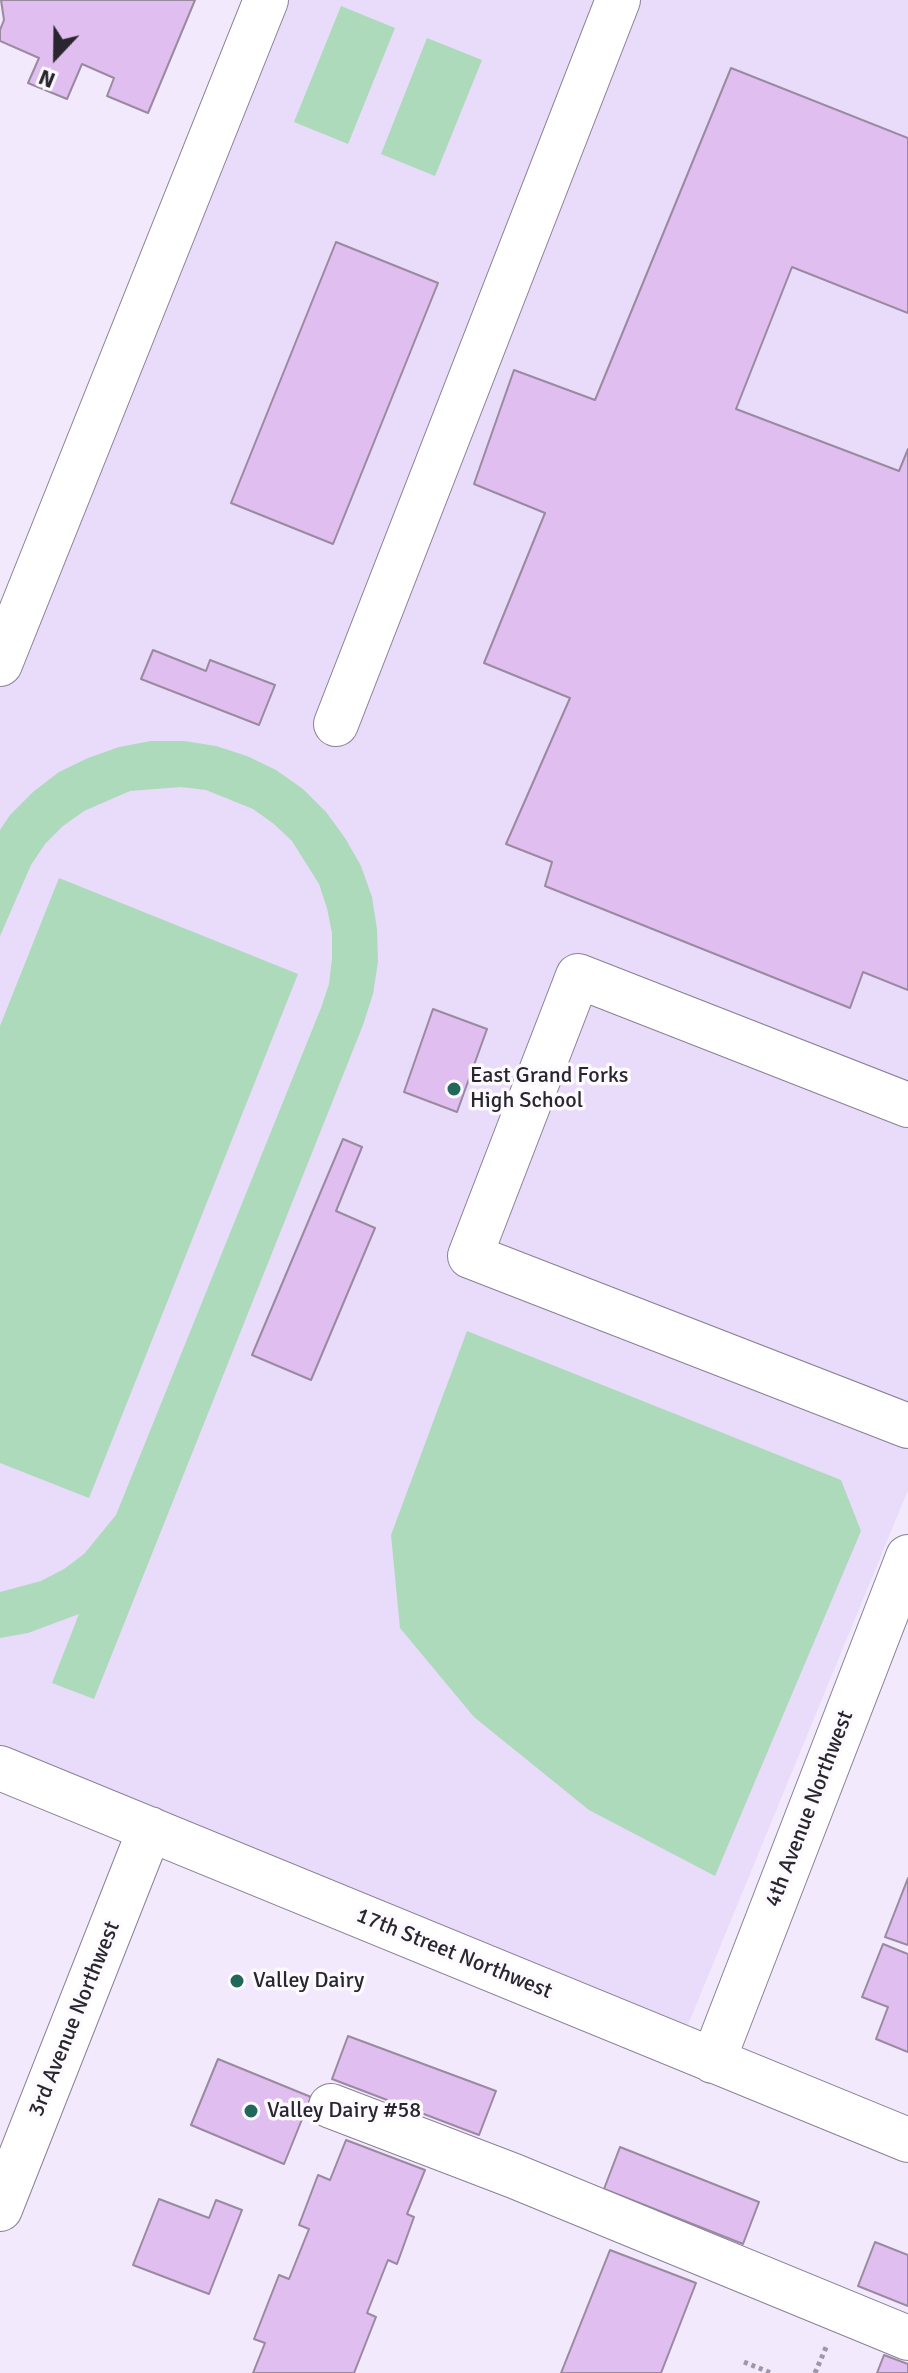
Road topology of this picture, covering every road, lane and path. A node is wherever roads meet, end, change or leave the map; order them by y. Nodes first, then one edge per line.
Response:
1 (266, 0) edge
2 (618, 0) edge
3 (1, 657) edge
4 (336, 724) dead end
5 (908, 1105) edge
6 (908, 1426) edge
7 (908, 1557) edge
8 (0, 1768) edge
9 (150, 1829) junction
10 (713, 2061) junction
11 (331, 2106) dead end
12 (908, 2140) edge
13 (0, 2209) edge
14 (908, 2338) edge
15 (744, 2362) dead end
16 (771, 2373) edge

1 - 3 street
2 - 4 street
5 - 6 street
7 - 10 street, 4th Avenue Northwest
8 - 9 street, 17th Street Northwest
9 - 10 street, 17th Street Northwest
9 - 13 street, 3rd Avenue Northwest
10 - 12 street, 17th Street Northwest
11 - 14 street
15 - 16 path

